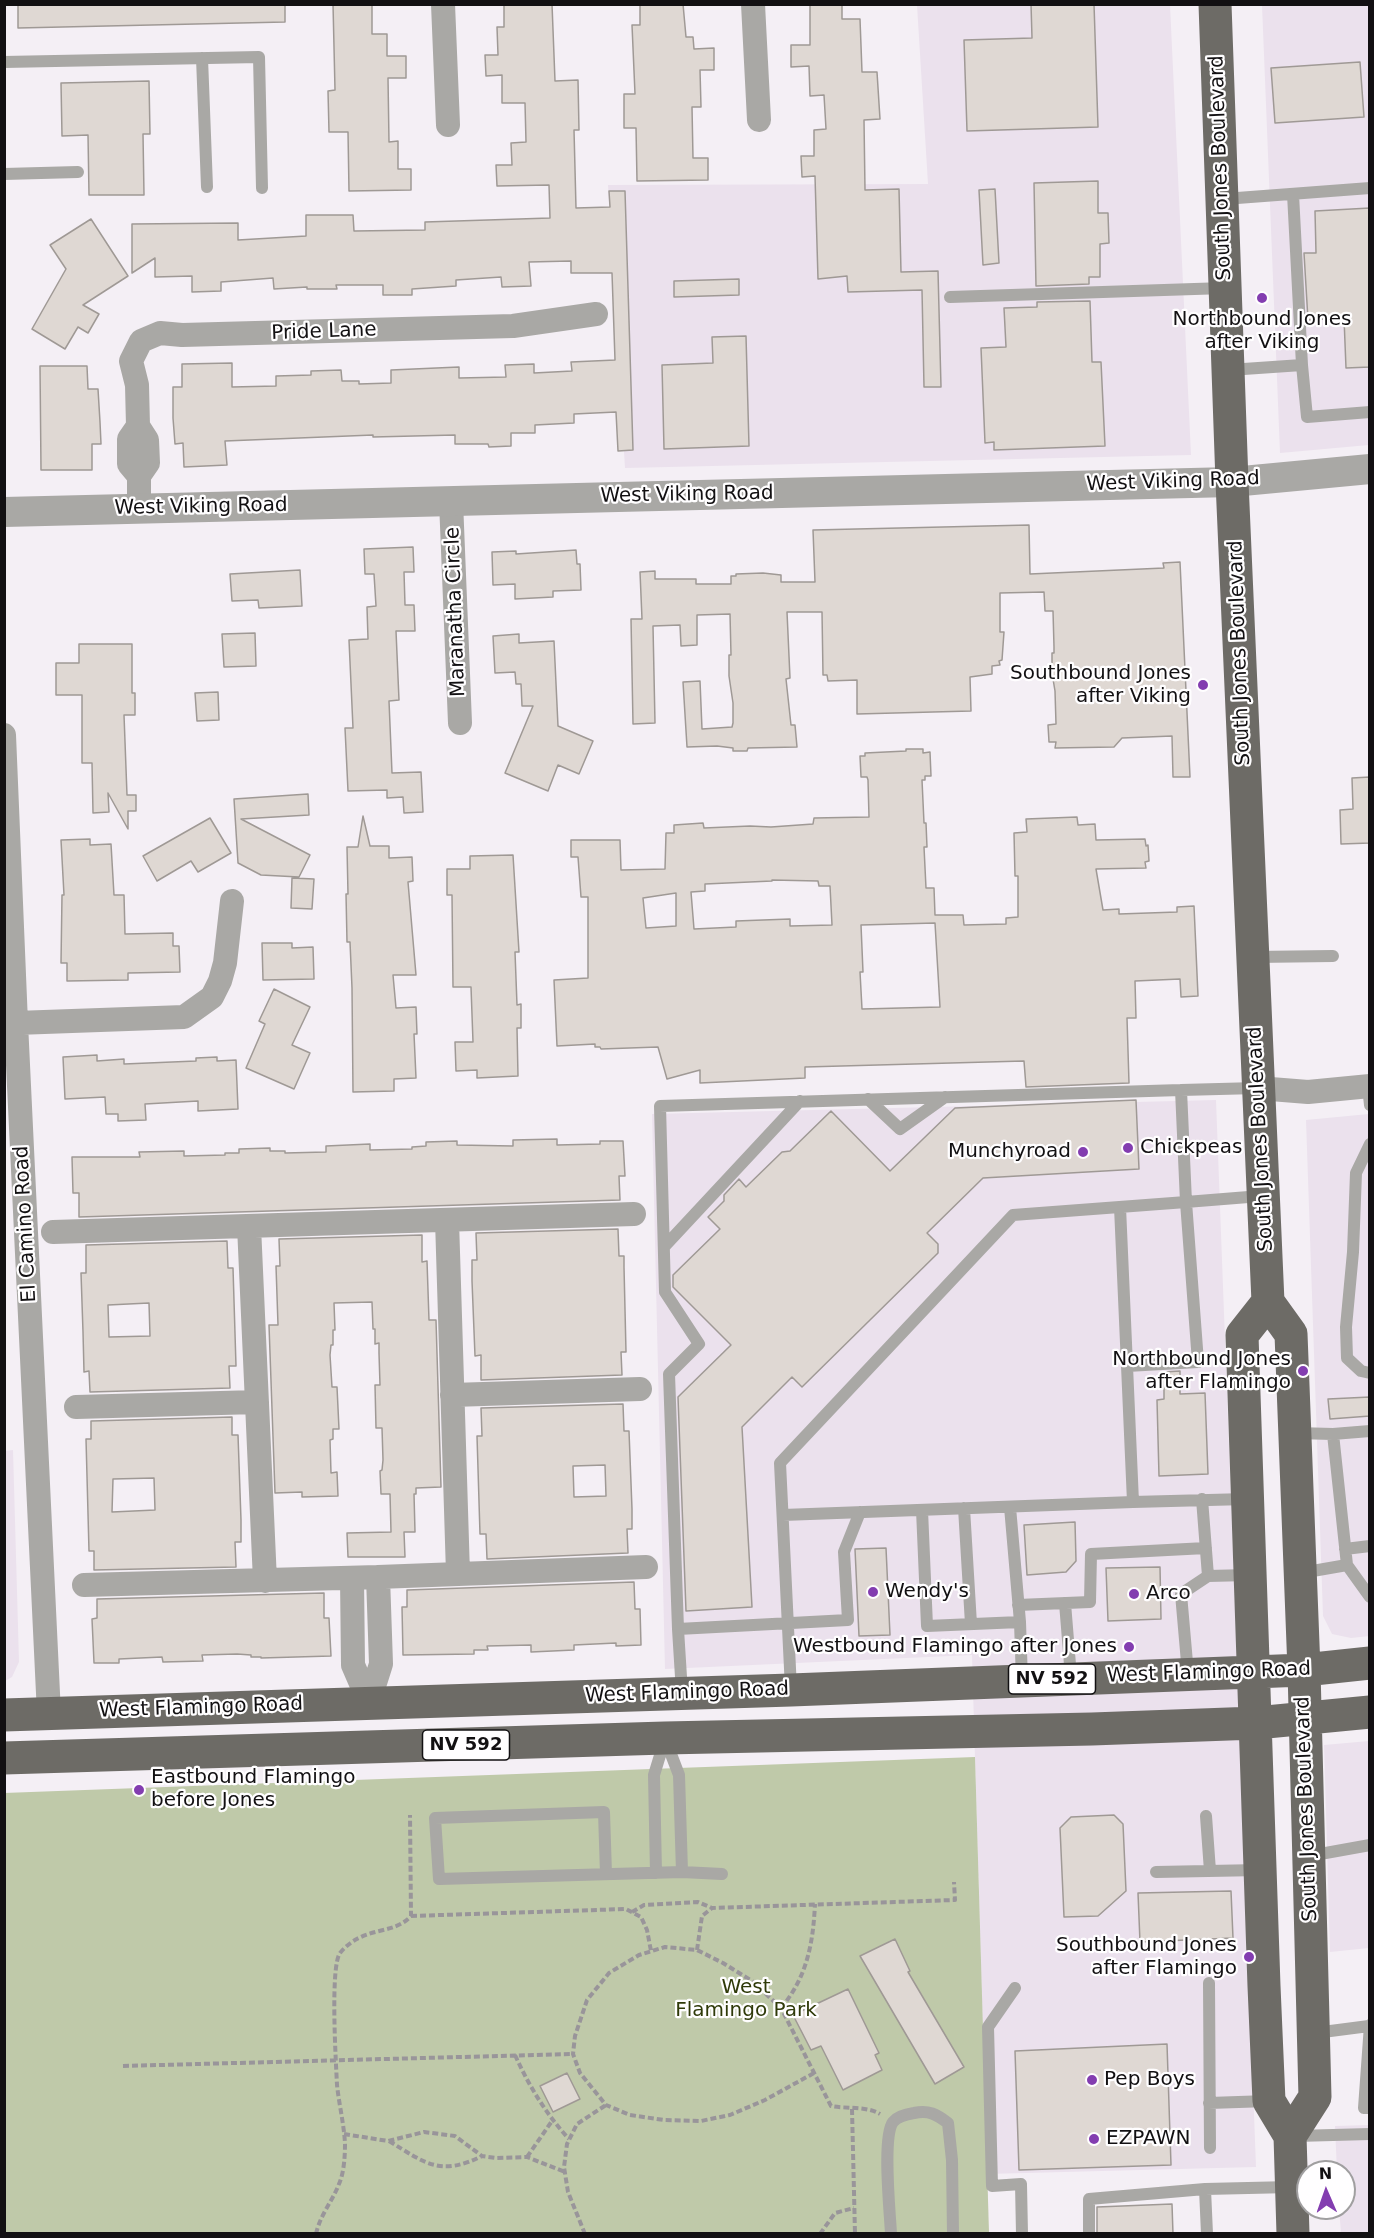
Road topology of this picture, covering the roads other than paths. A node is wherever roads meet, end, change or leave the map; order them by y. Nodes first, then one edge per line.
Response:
1 (443, 4) edge
2 (753, 4) edge
3 (1215, 4) edge
4 (202, 58) junction
5 (4, 62) edge
6 (759, 120) dead end
7 (448, 125) dead end
8 (78, 172) dead end
9 (4, 174) edge
10 (207, 187) dead end
11 (262, 188) dead end
12 (1370, 188) edge
13 (1293, 194) junction
14 (1222, 199) junction
15 (1225, 288) junction
16 (950, 297) dead end
17 (596, 314) dead end
18 (1302, 365) junction
19 (1228, 370) junction
20 (1370, 412) edge
21 (1370, 468) edge
22 (1232, 482) junction
23 (451, 501) junction
24 (139, 509) junction
25 (4, 512) edge
26 (460, 723) dead end
27 (4, 735) edge
28 (5, 758) edge
29 (232, 901) dead end
30 (1334, 956) dead end
31 (1253, 957) junction
32 (16, 1023) junction
33 (1258, 1088) junction
34 (1181, 1090) junction
35 (1369, 1092) edge
36 (945, 1097) junction
37 (868, 1099) junction
38 (800, 1101) junction
39 (1368, 1148) edge
40 (1263, 1196) junction
41 (1185, 1202) junction
42 (1120, 1207) junction
43 (634, 1214) dead end
44 (447, 1220) junction
45 (249, 1226) junction
46 (40, 1232) junction
47 (664, 1247) junction
48 (1268, 1302) junction
49 (1127, 1366) junction
50 (1370, 1373) edge
51 (640, 1389) dead end
52 (452, 1395) junction
53 (257, 1402) junction
54 (76, 1407) dead end
55 (1370, 1431) edge
56 (1295, 1432) junction
57 (1333, 1434) junction
58 (1202, 1499) junction
59 (1248, 1499) junction
60 (1133, 1502) junction
61 (1010, 1507) junction
62 (964, 1508) junction
63 (922, 1510) junction
64 (860, 1512) junction
65 (783, 1515) junction
66 (1370, 1546) edge
67 (1206, 1548) junction
68 (1346, 1549) junction
69 (1347, 1565) junction
70 (646, 1567) dead end
71 (1300, 1573) junction
72 (458, 1574) junction
73 (1251, 1575) junction
74 (1208, 1576) junction
75 (378, 1577) junction
76 (352, 1578) junction
77 (265, 1581) junction
78 (84, 1586) dead end
79 (1370, 1598) edge
80 (1065, 1603) junction
81 (1018, 1605) junction
82 (1020, 1622) junction
83 (788, 1623) junction
84 (971, 1624) junction
85 (366, 1626) junction
86 (678, 1629) junction
87 (1370, 1663) edge
88 (1304, 1670) junction
89 (1254, 1672) junction
90 (1188, 1675) junction
91 (1071, 1678) junction
92 (1022, 1681) junction
93 (791, 1690) junction
94 (682, 1693) junction
95 (369, 1702) junction
96 (171, 1710) junction
97 (1370, 1712) edge
98 (49, 1714) junction
99 (4, 1715) edge
100 (1305, 1719) junction
101 (1256, 1723) junction
102 (4, 1737) edge
103 (665, 1738) junction
104 (497, 1744) junction
105 (86, 1756) junction
106 (4, 1758) edge
107 (1206, 1816) dead end
108 (1370, 1845) edge
109 (1308, 1856) junction
110 (1261, 1870) junction
111 (1210, 1871) junction
112 (656, 1872) junction
113 (682, 1872) junction
114 (1156, 1872) dead end
115 (606, 1874) junction
116 (722, 1874) dead end
117 (1209, 1983) dead end
118 (1015, 1988) dead end
119 (1369, 2025) edge
120 (1313, 2033) junction
121 (1269, 2101) junction
122 (1209, 2103) junction
123 (1370, 2108) edge
124 (1370, 2134) edge
125 (1290, 2136) junction
126 (1210, 2148) dead end
127 (1292, 2187) junction
128 (1205, 2189) junction
129 (891, 2234) edge
130 (953, 2234) edge
131 (1022, 2234) edge
132 (1089, 2234) edge
133 (1207, 2234) edge
134 (1293, 2234) edge

1 - 7 street
2 - 6 street
3 - 14 main road, South Jones Boulevard
4 - 5 lane
4 - 10 lane
4 - 11 lane
8 - 9 lane
12 - 13 lane
13 - 14 lane
13 - 18 lane
14 - 15 main road, South Jones Boulevard
15 - 16 lane
15 - 19 main road, South Jones Boulevard
17 - 24 street, Pride Lane
18 - 19 lane
18 - 20 lane
19 - 22 main road, South Jones Boulevard
21 - 22 street, West Viking Road
22 - 23 street, West Viking Road
22 - 31 main road, South Jones Boulevard
23 - 24 street, West Viking Road
23 - 26 street, Maranatha Circle
24 - 25 street, West Viking Road
27 - 28 street, El Camino Road
28 - 32 street, El Camino Road
29 - 32 street
30 - 31 lane
31 - 33 main road, South Jones Boulevard
32 - 46 street, El Camino Road
33 - 34 lane
33 - 35 street
33 - 40 main road, South Jones Boulevard
34 - 36 lane
34 - 41 lane
36 - 37 lane
36 - 37 lane
37 - 38 lane
38 - 47 lane
38 - 47 lane
39 - 50 lane
40 - 41 lane
40 - 48 main road, South Jones Boulevard
41 - 42 lane
41 - 49 lane
42 - 49 lane
42 - 65 lane
43 - 44 street
44 - 45 street
44 - 52 street
45 - 46 street
45 - 53 street
46 - 98 street, El Camino Road
47 - 86 lane
48 - 56 main road, South Jones Boulevard
48 - 59 main road
49 - 60 lane
51 - 52 street
52 - 72 street
53 - 54 street
53 - 77 street
55 - 57 lane
56 - 57 lane
56 - 71 main road, South Jones Boulevard
57 - 68 lane
58 - 59 lane
58 - 60 lane
58 - 67 lane
59 - 73 main road
60 - 61 lane
61 - 62 lane
61 - 81 lane
62 - 63 lane
62 - 84 lane
63 - 64 lane
63 - 84 lane
64 - 65 lane
64 - 83 lane
65 - 83 lane
66 - 68 lane
67 - 74 lane
67 - 80 lane
68 - 69 lane
69 - 71 lane
69 - 79 lane
70 - 72 street
71 - 88 main road, South Jones Boulevard
72 - 75 street
73 - 74 lane
73 - 89 main road
74 - 90 lane
75 - 76 street
75 - 85 street
76 - 77 street
76 - 85 street
77 - 78 street
80 - 81 lane
80 - 91 lane
81 - 82 lane
82 - 84 lane
82 - 92 lane
83 - 86 lane
83 - 93 lane
85 - 95 street
86 - 94 lane
87 - 88 main road, West Flamingo Road / NV 592
88 - 89 main road, West Flamingo Road / NV 592
88 - 100 main road, South Jones Boulevard
89 - 90 main road, West Flamingo Road / NV 592
89 - 101 main road
90 - 91 main road, West Flamingo Road / NV 592
91 - 92 main road, West Flamingo Road / NV 592
92 - 93 main road, West Flamingo Road / NV 592
93 - 94 main road, West Flamingo Road / NV 592
93 - 103 main road
94 - 95 main road, West Flamingo Road / NV 592
94 - 104 main road
95 - 96 main road, West Flamingo Road / NV 592
96 - 98 main road, West Flamingo Road / NV 592
96 - 105 main road
97 - 100 main road, NV 592
98 - 99 main road, West Flamingo Road / NV 592
98 - 102 main road
100 - 101 main road, NV 592
100 - 109 main road, South Jones Boulevard
101 - 103 main road, NV 592
101 - 110 main road
103 - 104 main road, NV 592
103 - 112 lane
103 - 113 lane
104 - 105 main road, NV 592
105 - 106 main road, NV 592
107 - 111 lane
108 - 109 lane
109 - 120 main road, South Jones Boulevard
110 - 111 lane
110 - 121 main road
111 - 114 lane
112 - 113 lane
112 - 115 lane
113 - 116 lane
115 - 115 lane
117 - 122 lane
118 - 131 lane
119 - 120 lane
119 - 123 lane
120 - 125 main road, South Jones Boulevard
121 - 122 lane
121 - 125 main road
122 - 126 lane
124 - 125 lane
125 - 127 main road
127 - 128 lane
127 - 134 main road
128 - 132 lane
128 - 133 lane
129 - 130 lane

